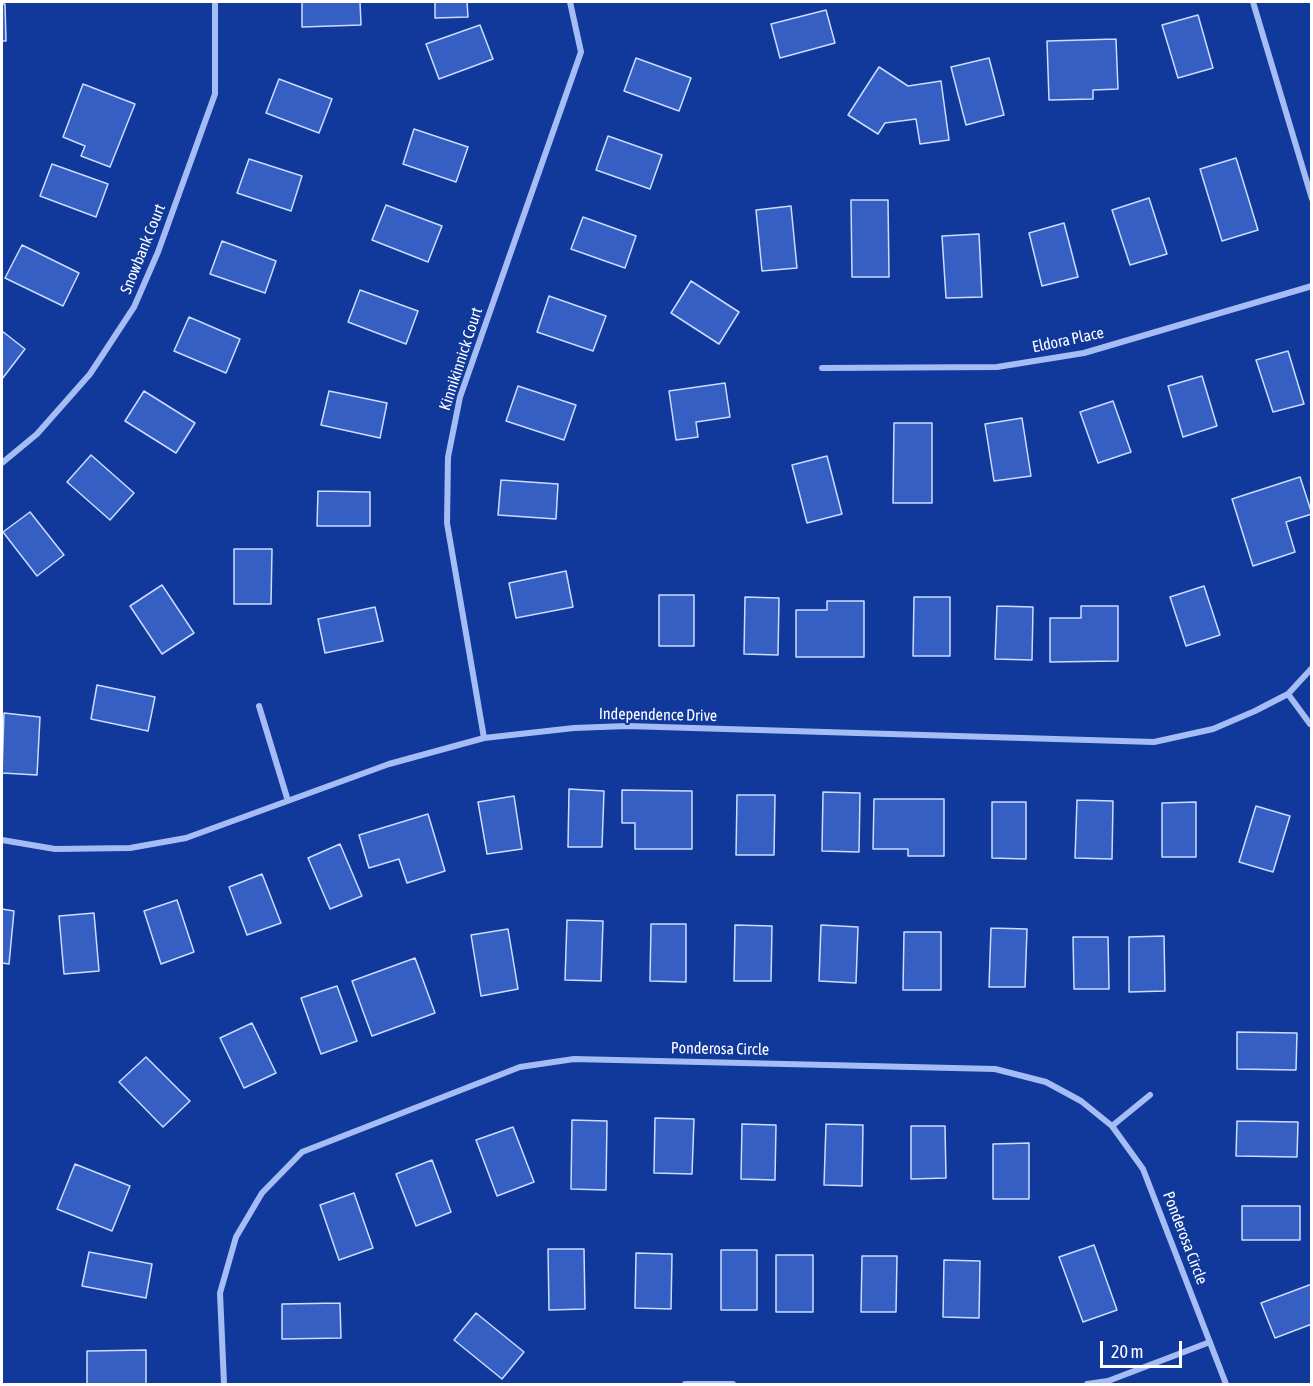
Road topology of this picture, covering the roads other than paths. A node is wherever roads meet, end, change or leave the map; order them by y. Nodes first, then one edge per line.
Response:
1 (215, 2) edge
2 (570, 2) edge
3 (1253, 2) edge
4 (1311, 199) edge
5 (1311, 286) edge
6 (822, 368) dead end
7 (2, 463) edge
8 (1311, 668) edge
9 (1288, 694) junction
10 (259, 706) dead end
11 (1310, 724) dead end
12 (484, 738) junction
13 (288, 801) junction
14 (2, 840) edge
15 (1150, 1095) dead end
16 (1112, 1126) junction
17 (1210, 1342) junction
18 (224, 1384) edge
19 (685, 1384) edge
20 (733, 1384) edge
21 (1087, 1384) edge
22 (1226, 1384) edge

1 - 7 street, Snowbank Court
2 - 12 street, Kinnikinnick Court
3 - 4 street
5 - 6 street, Eldora Place
8 - 9 street, Independence Drive
9 - 11 street
9 - 12 street, Independence Drive
10 - 13 street
12 - 13 street, Independence Drive
13 - 14 street, Independence Drive
15 - 16 street
16 - 17 street, Ponderosa Circle
16 - 18 street, Ponderosa Circle
17 - 21 street
17 - 22 street, Ponderosa Circle
19 - 20 street

